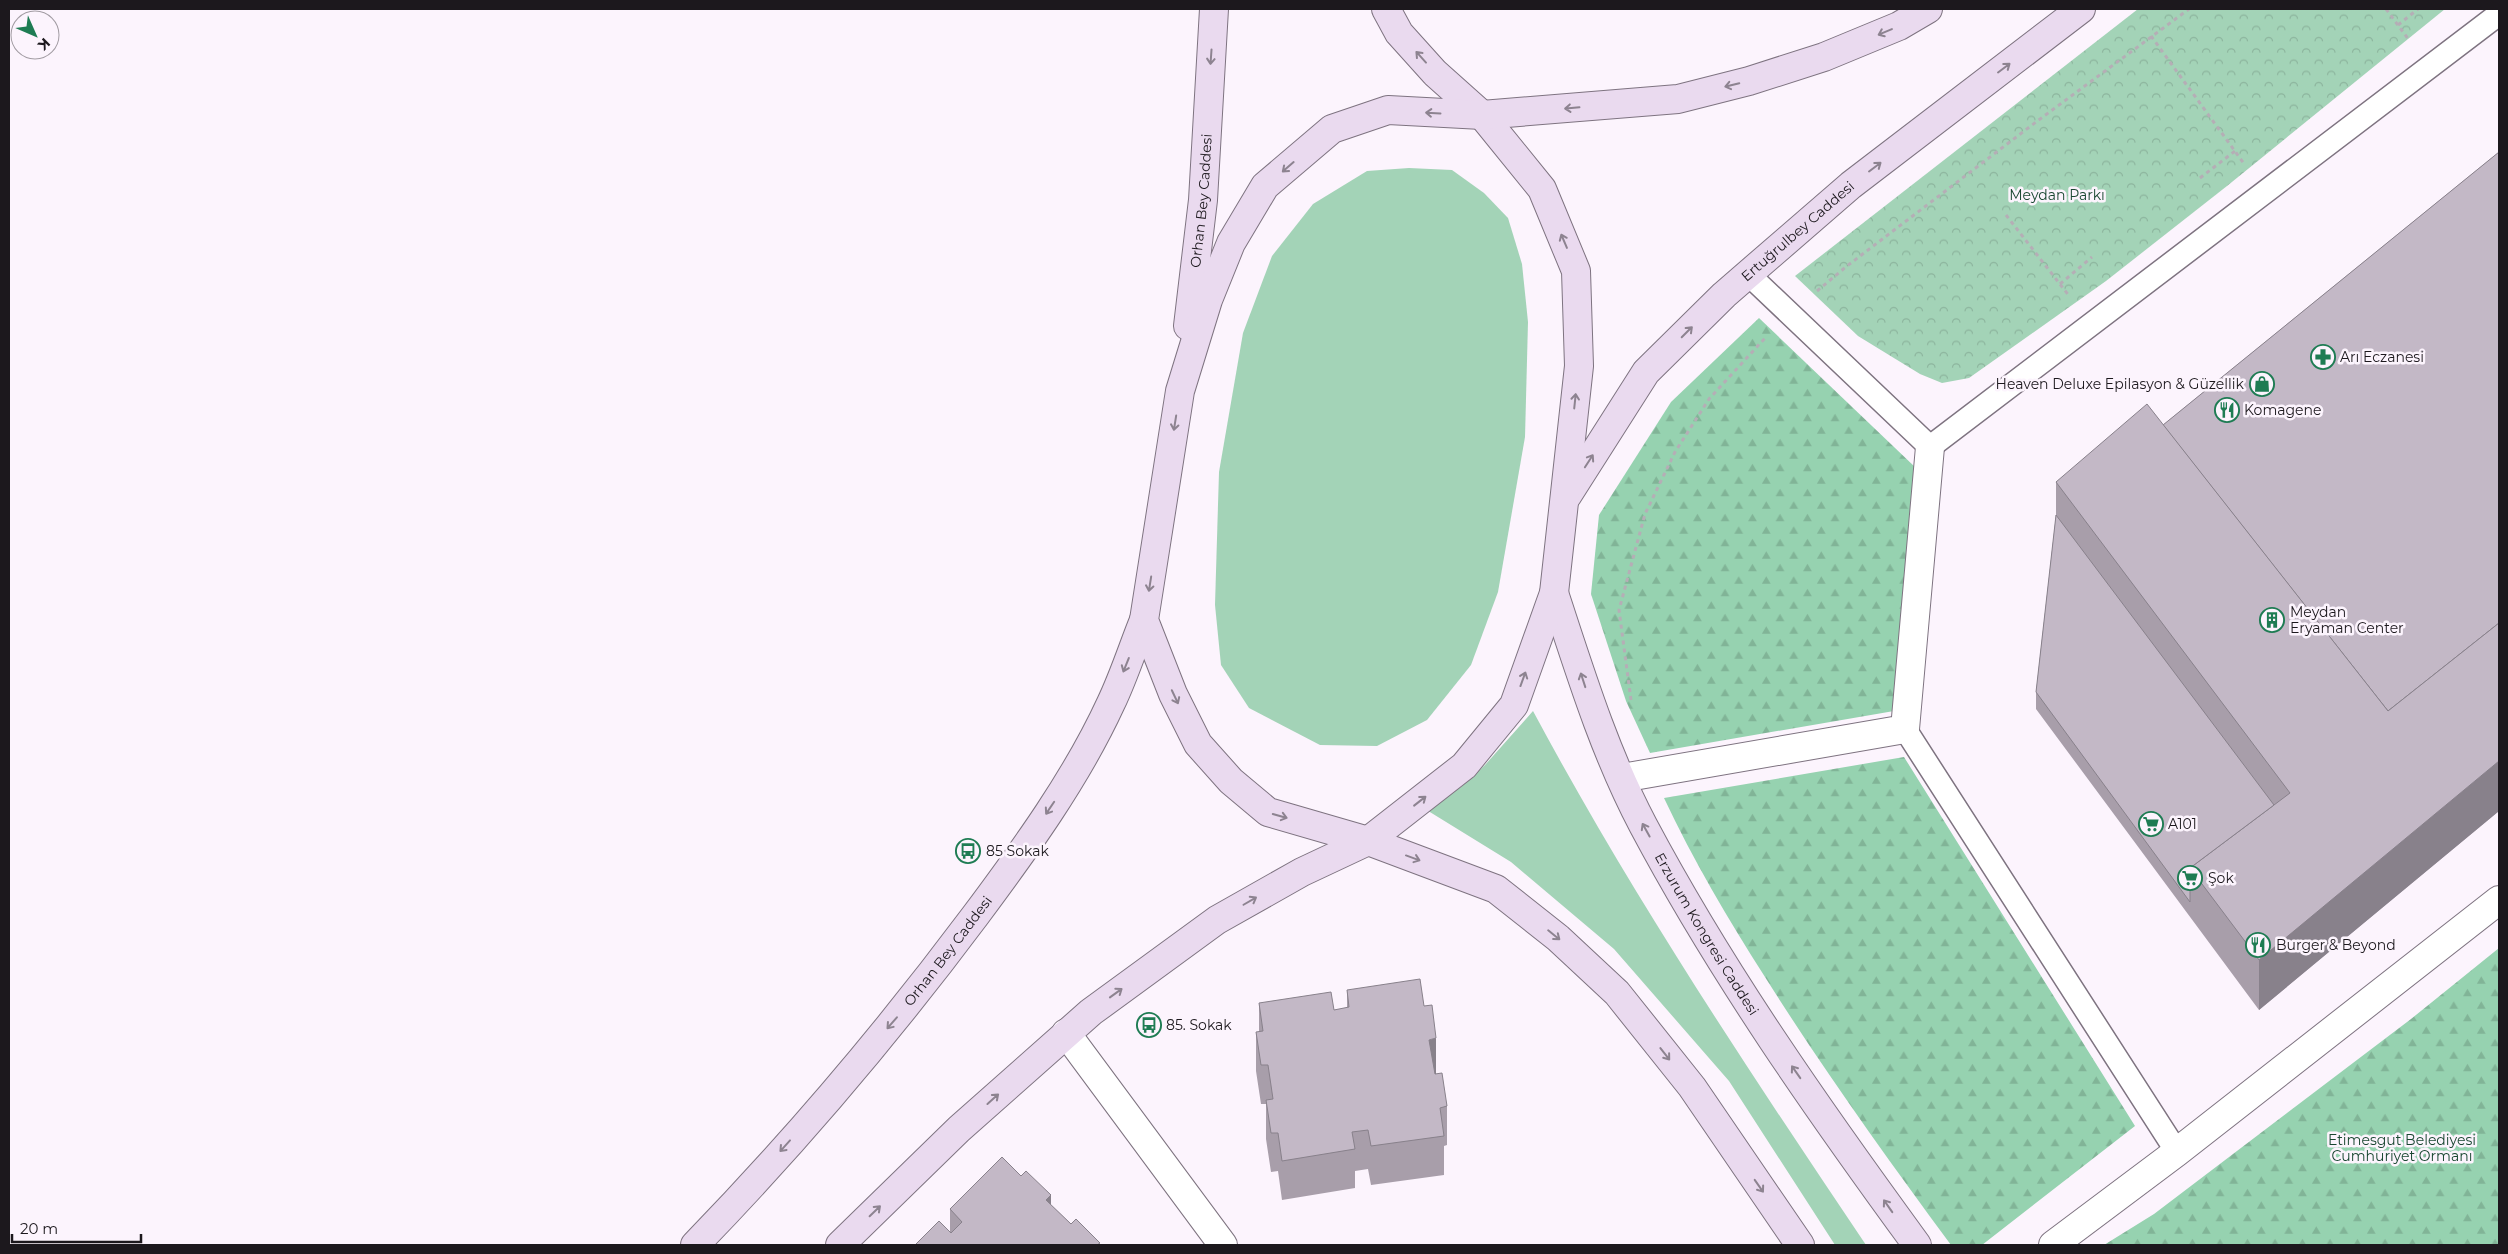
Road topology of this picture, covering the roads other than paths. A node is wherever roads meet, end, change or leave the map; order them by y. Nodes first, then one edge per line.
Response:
1 (1214, 9) edge
2 (1386, 9) edge
3 (1928, 9) edge
4 (2081, 9) edge
5 (2499, 14) edge
6 (1482, 115) junction
7 (1748, 274) junction
8 (1180, 391) junction
9 (1930, 447) junction
10 (1563, 502) junction
11 (1554, 593) junction
12 (1144, 620) junction
13 (1905, 729) junction
14 (1622, 778) junction
15 (1368, 841) junction
16 (2499, 900) edge
17 (1066, 1033) junction
18 (2177, 1152) junction
19 (695, 1245) edge
20 (840, 1245) edge
21 (1223, 1245) edge
22 (1800, 1245) edge
23 (1917, 1245) edge
24 (2053, 1245) edge

1 -> 8 main road, Orhan Bey Caddesi
6 -> 2 main road
3 -> 6 main road
7 -> 4 main road, Ertuğrulbey Caddesi
5 - 9 lane
6 -> 8 main road
10 -> 6 main road
7 - 9 lane
10 -> 7 main road, Ertuğrulbey Caddesi
8 -> 12 main road, Orhan Bey Caddesi
9 - 13 street
10 - 11 main road
14 -> 11 main road, Erzurum Kongresi Caddesi
15 -> 11 main road
12 -> 15 main road
12 -> 19 main road, Orhan Bey Caddesi
13 - 14 street
13 - 18 lane
23 -> 14 main road, Erzurum Kongresi Caddesi
17 -> 15 main road
15 -> 22 main road
16 - 18 street
20 -> 17 main road
17 - 21 street
18 - 24 street

